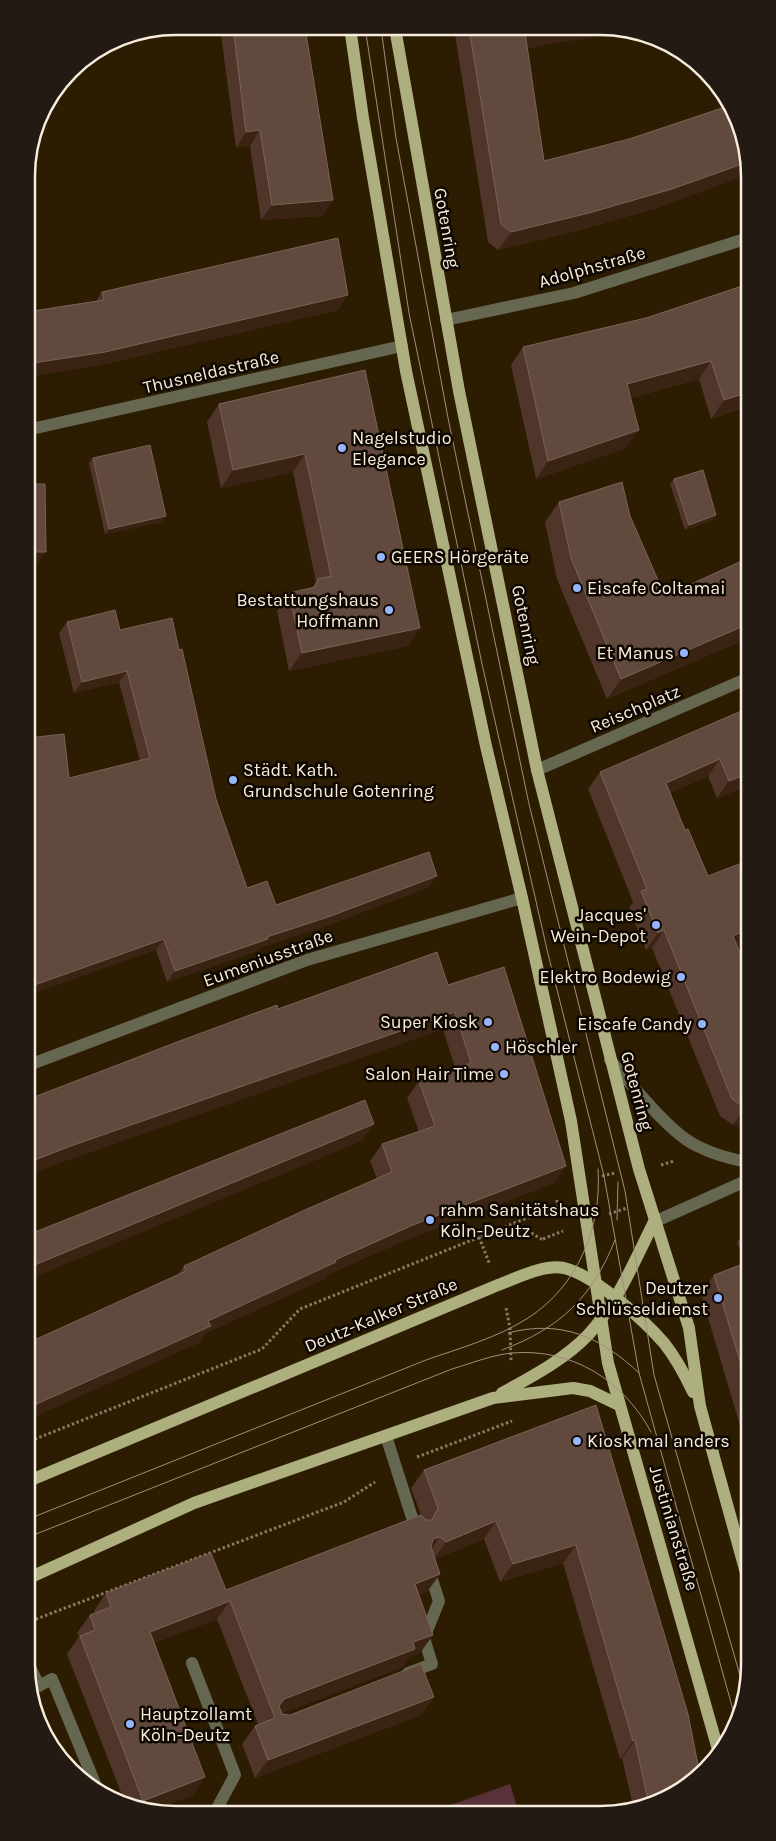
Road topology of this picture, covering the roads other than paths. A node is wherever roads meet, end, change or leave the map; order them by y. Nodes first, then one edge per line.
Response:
1 (351, 35) edge
2 (395, 35) edge
3 (741, 240) edge
4 (446, 320) junction
5 (402, 346) junction
6 (35, 428) edge
7 (741, 681) edge
8 (537, 770) junction
9 (522, 898) junction
10 (610, 1060) junction
11 (35, 1062) edge
12 (741, 1161) edge
13 (741, 1183) edge
14 (654, 1222) junction
15 (594, 1282) junction
16 (614, 1298) junction
17 (600, 1321) junction
18 (518, 1390) junction
19 (619, 1405) junction
20 (700, 1406) junction
21 (386, 1436) junction
22 (35, 1478) edge
23 (416, 1530) edge
24 (741, 1555) edge
25 (426, 1563) edge
26 (35, 1575) edge
27 (192, 1663) dead end
28 (394, 1678) edge
29 (37, 1687) edge
30 (717, 1744) edge
31 (93, 1778) edge
32 (218, 1806) edge

1 - 5 main road
2 - 4 main road, Gotenring
3 - 4 street, Adolphstraße
4 - 8 main road, Gotenring
5 - 6 street, Thusneldastraße
5 - 9 main road
7 - 8 street, Reischplatz
8 - 10 main road, Gotenring
9 - 11 street, Eumeniusstraße
9 - 15 main road, Justinianstraße
10 - 12 street
10 - 14 main road, Gotenring
13 - 14 street
14 - 16 main road
14 - 20 main road
15 - 16 main road, Deutz-Kalker Straße
15 - 17 main road, Justinianstraße
15 - 22 main road, Deutz-Kalker Straße
16 - 17 main road
16 - 20 main road, Deutz-Kalker Straße
17 - 18 main road
17 - 19 main road, Justinianstraße
18 - 19 main road
18 - 21 main road
19 - 30 main road, Justinianstraße
20 - 24 main road
21 - 23 street
21 - 26 main road
25 - 28 street
27 - 32 street
29 - 31 street

